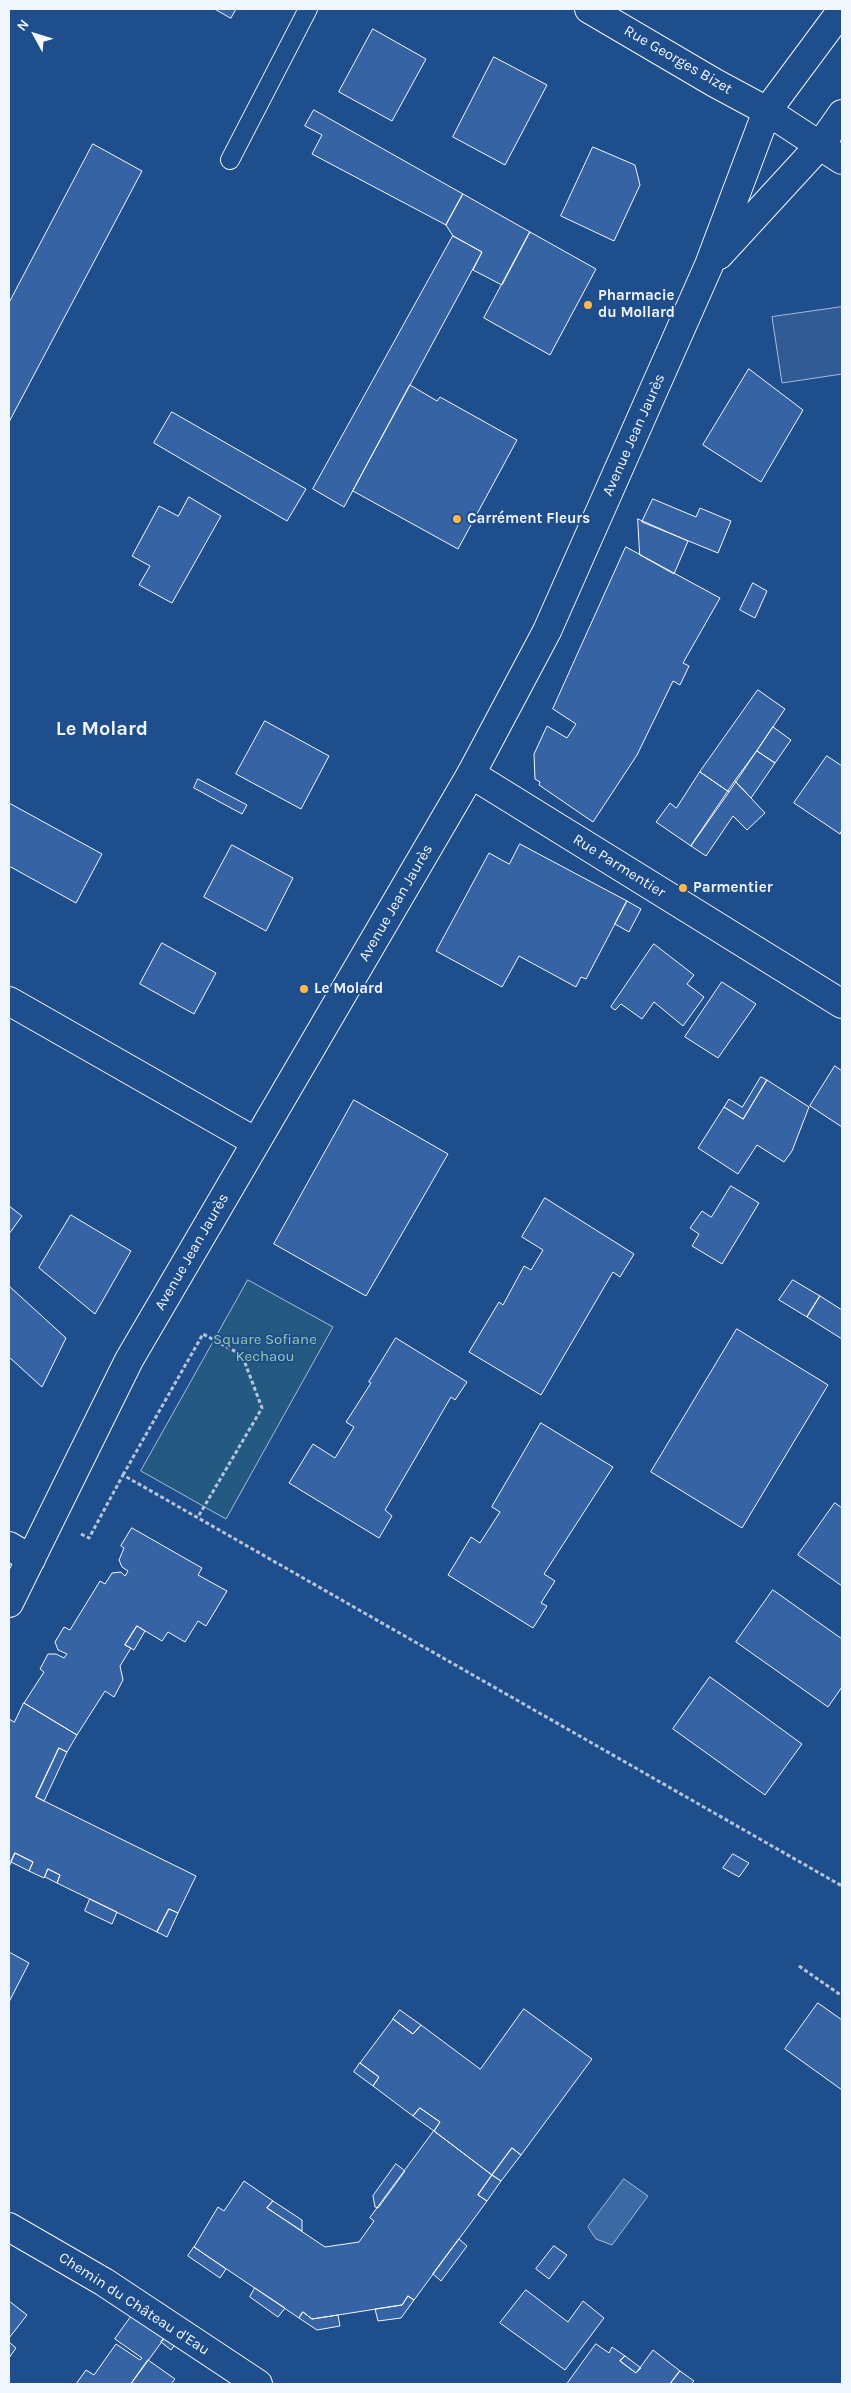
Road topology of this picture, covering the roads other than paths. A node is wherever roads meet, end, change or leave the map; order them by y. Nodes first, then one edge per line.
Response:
1 (308, 9) edge
2 (589, 9) edge
3 (842, 10) edge
4 (768, 110) junction
5 (842, 114) edge
6 (832, 152) edge
7 (230, 160) dead end
8 (709, 265) junction
9 (471, 774) junction
10 (9, 1002) edge
11 (842, 1004) edge
12 (256, 1142) junction
13 (20, 1552) edge
14 (9, 1603) edge
15 (9, 2227) edge
16 (258, 2384) edge

1 - 7 lane
2 - 4 main road, Rue Georges Bizet
3 - 4 main road, Avenue Jean Jaurès
4 - 6 main road, Rue Georges Bizet
4 - 8 main road, Avenue Jean Jaurès
5 - 6 main road, Avenue Jean Jaurès
6 - 8 main road, Avenue Jean Jaurès
8 - 9 main road, Avenue Jean Jaurès
9 - 11 main road, Rue Parmentier
9 - 12 main road, Avenue Jean Jaurès
10 - 12 main road
12 - 13 main road, Avenue Jean Jaurès
13 - 14 main road, Avenue Jean Jaurès
15 - 16 main road, Chemin du Château d'Eau

